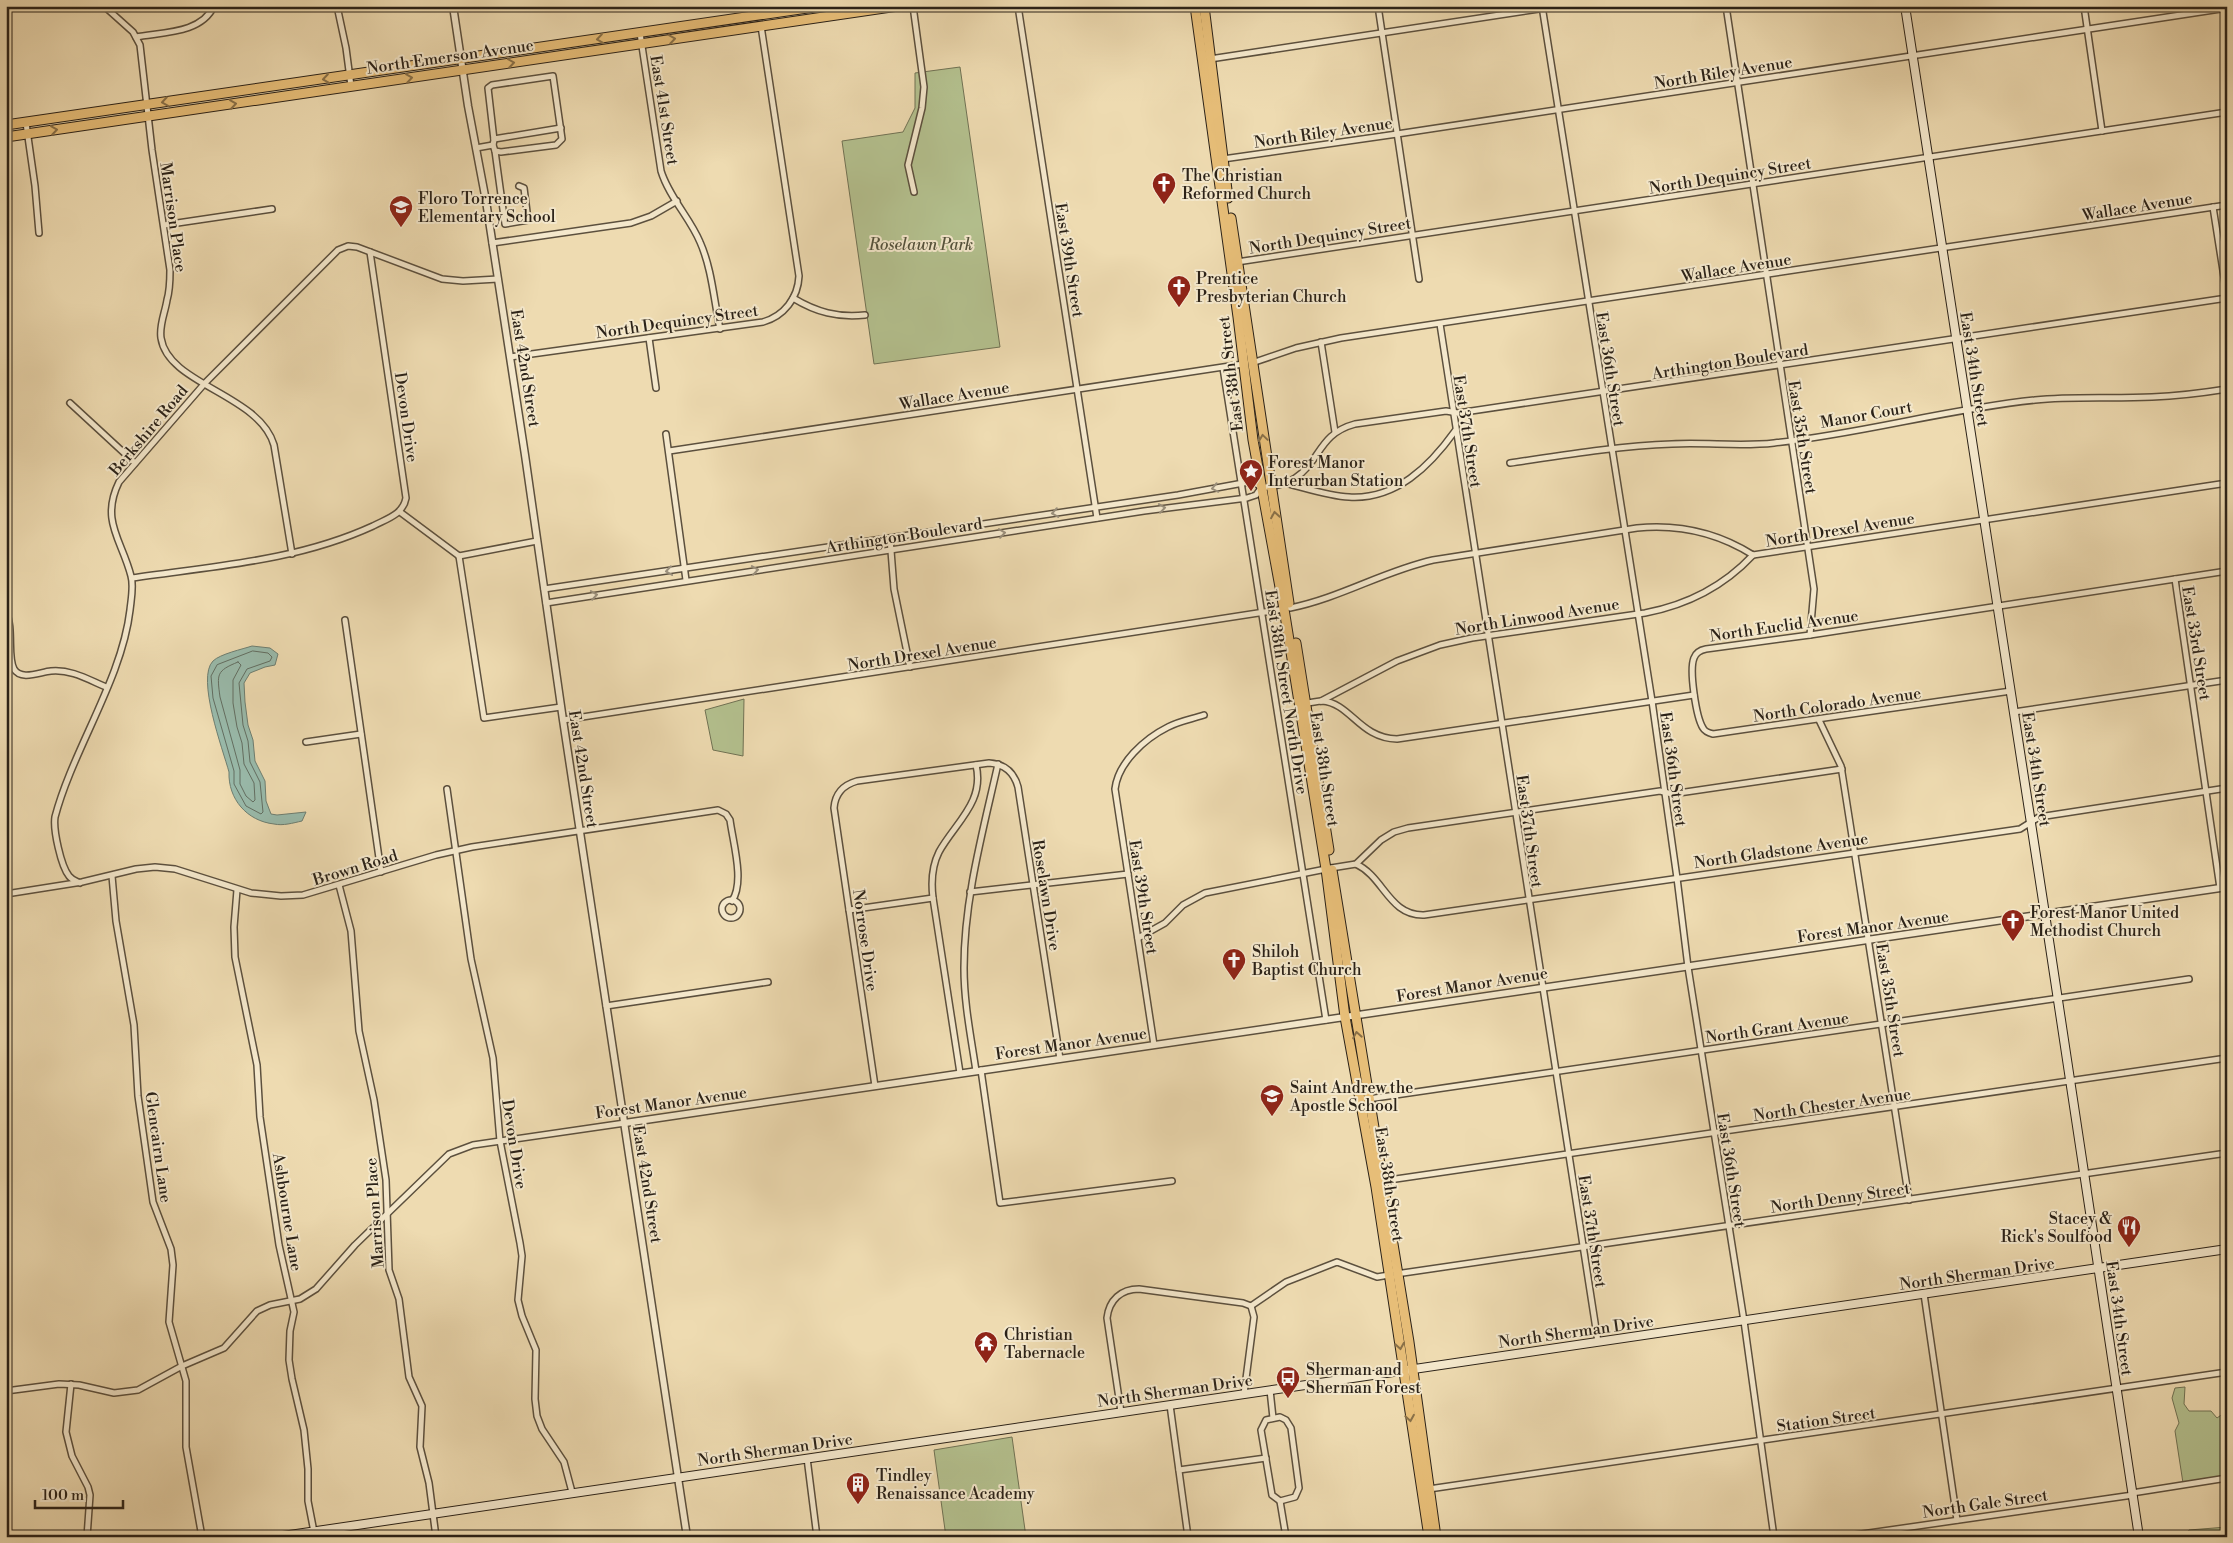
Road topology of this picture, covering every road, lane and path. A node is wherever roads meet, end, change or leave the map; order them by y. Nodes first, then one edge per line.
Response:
1 (104, 6) edge
2 (214, 6) edge
3 (337, 6) edge
4 (453, 6) edge
5 (821, 6) edge
6 (898, 6) edge
7 (913, 6) edge
8 (1018, 6) edge
9 (1195, 6) edge
10 (1204, 6) edge
11 (1378, 6) edge
12 (1559, 6) edge
13 (1726, 6) edge
14 (1905, 6) edge
15 (2084, 6) edge
16 (817, 7) edge
17 (1542, 8) edge
18 (2227, 8) edge
19 (818, 18) junction
20 (761, 26) junction
21 (2087, 30) junction
22 (640, 33) junction
23 (1383, 33) junction
24 (136, 37) junction
25 (642, 44) junction
26 (1913, 56) junction
27 (461, 59) junction
28 (1210, 59) junction
29 (462, 70) junction
30 (350, 75) junction
31 (1737, 83) junction
32 (351, 86) junction
33 (148, 105) junction
34 (1558, 110) junction
35 (2227, 112) edge
36 (148, 116) junction
37 (26, 122) junction
38 (6, 125) edge
39 (561, 128) junction
40 (2102, 131) junction
41 (27, 134) junction
42 (1397, 134) junction
43 (6, 137) edge
44 (494, 139) junction
45 (476, 148) junction
46 (494, 148) junction
47 (1928, 157) junction
48 (1223, 159) junction
49 (1753, 184) junction
50 (519, 186) dead end
51 (914, 192) dead end
52 (677, 201) junction
53 (2227, 205) edge
54 (2213, 207) junction
55 (272, 209) dead end
56 (1574, 211) junction
57 (164, 224) junction
58 (38, 233) dead end
59 (1412, 235) junction
60 (492, 243) junction
61 (1942, 248) junction
62 (370, 252) junction
63 (1238, 262) junction
64 (1767, 275) junction
65 (498, 279) junction
66 (1419, 279) dead end
67 (2227, 297) edge
68 (794, 298) junction
69 (1588, 302) junction
70 (865, 315) dead end
71 (1440, 324) junction
72 (720, 329) junction
73 (649, 338) junction
74 (1956, 339) junction
75 (1321, 342) junction
76 (510, 358) junction
77 (1248, 364) junction
78 (1780, 366) junction
79 (1223, 368) junction
80 (205, 383) junction
81 (656, 388) dead end
82 (1077, 389) junction
83 (2227, 389) edge
84 (1602, 393) junction
85 (70, 403) dead end
86 (1967, 410) junction
87 (1452, 412) junction
88 (1455, 431) junction
89 (1336, 432) junction
90 (666, 434) dead end
91 (1791, 441) junction
92 (1611, 448) junction
93 (669, 451) junction
94 (135, 463) junction
95 (1510, 463) dead end
96 (1241, 483) junction
97 (1285, 483) junction
98 (2227, 483) edge
99 (1264, 487) junction
100 (1243, 497) junction
101 (1095, 507) junction
102 (400, 512) junction
103 (1097, 518) junction
104 (1984, 520) junction
105 (1624, 530) junction
106 (890, 538) junction
107 (538, 541) junction
108 (1808, 547) junction
109 (892, 550) junction
110 (1475, 553) junction
111 (292, 554) junction
112 (1753, 555) junction
113 (459, 556) junction
114 (684, 569) junction
115 (2227, 572) edge
116 (132, 578) junction
117 (2175, 579) junction
118 (686, 580) junction
119 (544, 589) junction
120 (546, 603) junction
121 (1997, 606) junction
122 (1287, 608) junction
123 (6, 612) edge
124 (1262, 613) junction
125 (1637, 614) junction
126 (345, 620) dead end
127 (1810, 635) junction
128 (1488, 636) junction
129 (910, 668) junction
130 (2227, 680) edge
131 (2191, 685) junction
132 (106, 687) junction
133 (2011, 691) junction
134 (1694, 695) junction
135 (1321, 701) junction
136 (1652, 701) junction
137 (1306, 703) junction
138 (561, 707) junction
139 (2014, 712) junction
140 (1204, 715) dead end
141 (562, 720) junction
142 (1819, 720) junction
143 (1502, 724) junction
144 (361, 734) junction
145 (306, 742) dead end
146 (998, 764) junction
147 (976, 765) junction
148 (1842, 769) junction
149 (2227, 788) edge
150 (447, 790) dead end
151 (2206, 791) junction
152 (1665, 792) junction
153 (1515, 812) junction
154 (2031, 822) junction
155 (580, 830) junction
156 (456, 851) junction
157 (1855, 852) junction
158 (1356, 864) junction
159 (1328, 869) junction
160 (381, 872) junction
161 (1302, 873) junction
162 (1128, 874) junction
163 (112, 876) junction
164 (1678, 878) junction
165 (80, 883) junction
166 (1033, 884) junction
167 (339, 885) junction
168 (2223, 888) edge
169 (237, 890) junction
170 (970, 892) junction
171 (6, 894) edge
172 (932, 898) junction
173 (1528, 900) junction
174 (732, 901) dead end
175 (849, 910) junction
176 (2046, 914) junction
177 (1138, 938) junction
178 (1869, 941) junction
179 (1688, 967) junction
180 (2189, 979) dead end
181 (768, 982) dead end
182 (1542, 988) junction
183 (2058, 998) junction
184 (606, 1006) junction
185 (1350, 1017) junction
186 (1326, 1020) junction
187 (1883, 1024) junction
188 (1154, 1045) junction
189 (1700, 1050) junction
190 (2227, 1058) edge
191 (1060, 1059) junction
192 (979, 1071) junction
193 (1555, 1071) junction
194 (960, 1073) junction
195 (2070, 1081) junction
196 (875, 1086) junction
197 (1368, 1099) junction
198 (1895, 1107) junction
199 (625, 1123) junction
200 (1714, 1133) junction
201 (500, 1141) junction
202 (2227, 1153) edge
203 (1568, 1154) junction
204 (2085, 1174) junction
205 (1172, 1181) dead end
206 (1382, 1181) junction
207 (1910, 1200) junction
208 (388, 1214) junction
209 (1729, 1226) junction
210 (1583, 1247) junction
211 (2227, 1249) edge
212 (2099, 1268) junction
213 (1393, 1275) junction
214 (1924, 1294) junction
215 (291, 1301) junction
216 (1251, 1306) junction
217 (1744, 1321) junction
218 (1598, 1342) junction
219 (182, 1366) junction
220 (1408, 1369) junction
221 (2227, 1372) edge
222 (71, 1384) junction
223 (2117, 1389) junction
224 (1270, 1390) junction
225 (6, 1391) edge
226 (1244, 1394) junction
227 (1170, 1405) junction
228 (1121, 1412) junction
229 (1941, 1414) junction
230 (1274, 1418) junction
231 (1761, 1441) junction
232 (806, 1458) junction
233 (1266, 1458) junction
234 (1179, 1470) junction
235 (678, 1476) junction
236 (2227, 1478) edge
237 (1429, 1489) junction
238 (572, 1492) junction
239 (2132, 1494) junction
240 (1280, 1501) junction
241 (433, 1513) junction
242 (1957, 1520) junction
243 (315, 1534) edge
244 (87, 1537) edge
245 (202, 1537) edge
246 (276, 1537) edge
247 (436, 1537) edge
248 (687, 1537) edge
249 (817, 1537) edge
250 (1188, 1537) edge
251 (1286, 1537) edge
252 (1429, 1537) edge
253 (1436, 1537) edge
254 (1774, 1537) edge
255 (1841, 1537) edge
256 (2139, 1537) edge

1 - 24 street
2 - 24 street
3 - 30 street
4 - 27 street, East 42nd Street
5 - 16 main road, North Emerson Avenue
6 - 19 main road, North Emerson Avenue
7 - 51 street
8 - 82 street, East 39th Street
9 - 77 main road, East 38th Street
10 - 28 main road, East 38th Street
11 - 23 street
12 - 17 street
13 - 31 street, East 35th Street
14 - 26 main road, East 34th Street
15 - 21 street
16 - 19 street
16 - 22 main road, North Emerson Avenue
17 - 23 street
17 - 34 street, East 36th Street
18 - 21 street, North Riley Avenue
19 - 20 main road, North Emerson Avenue
25 -> 20 main road, North Emerson Avenue
20 - 68 street
21 - 26 street, North Riley Avenue
21 - 40 street
22 - 25 street, East 41st Street
22 -> 27 main road, North Emerson Avenue
23 - 28 street
23 - 42 street
24 - 33 street, Marrison Place
29 -> 25 main road, North Emerson Avenue
25 - 52 street, East 41st Street
26 - 31 street, North Riley Avenue
26 - 47 main road, East 34th Street
27 - 29 street, East 42nd Street
27 - 30 main road, North Emerson Avenue
28 - 48 main road, East 38th Street
32 -> 29 main road, North Emerson Avenue
29 - 45 street, East 42nd Street
30 - 32 street
30 -> 33 main road, North Emerson Avenue
31 - 34 street, North Riley Avenue
31 - 49 street, East 35th Street
36 -> 32 main road, North Emerson Avenue
33 - 36 street, Marrison Place
33 - 37 main road, North Emerson Avenue
34 - 42 street, North Riley Avenue
34 - 56 street, East 36th Street
35 - 40 street, North Dequincy Street
41 -> 36 main road, North Emerson Avenue
36 - 57 street, Marrison Place
37 - 38 main road, North Emerson Avenue
37 - 41 street
39 - 44 street
39 - 44 street
39 - 46 street
40 - 47 street, North Dequincy Street
41 - 43 main road, North Emerson Avenue
41 - 58 street
42 - 48 street, North Riley Avenue
42 - 59 street
44 - 46 street
45 - 46 street
45 - 60 street, East 42nd Street
46 - 50 street
47 - 49 street, North Dequincy Street
47 - 61 main road, East 34th Street
48 - 63 main road, East 38th Street
49 - 56 street, North Dequincy Street
49 - 64 street, East 35th Street
52 - 60 street
52 - 72 street, East 41st Street
53 - 54 street, Wallace Avenue
54 - 61 street, Wallace Avenue
54 - 67 street
55 - 57 street
56 - 59 street, North Dequincy Street
56 - 69 street, East 36th Street
57 - 80 street, Marrison Place
59 - 63 street, North Dequincy Street
59 - 66 street
60 - 65 street, East 42nd Street
61 - 64 street, Wallace Avenue
61 - 74 main road, East 34th Street
62 - 65 street, Berkshire Road
62 - 80 street, Berkshire Road
62 - 102 street, Devon Drive
63 - 77 main road, East 38th Street
64 - 69 street, Wallace Avenue
64 - 78 street, East 35th Street
65 - 76 street, East 42nd Street
67 - 74 street, Arthington Boulevard
68 - 70 street
68 - 72 street, North Dequincy Street
69 - 71 street, Wallace Avenue
69 - 84 street, East 36th Street
71 - 75 street, Wallace Avenue
71 - 87 street, East 37th Street
72 - 73 street, North Dequincy Street
73 - 76 street, North Dequincy Street
73 - 81 street
74 - 78 street, Arthington Boulevard
74 - 86 main road, East 34th Street
75 - 77 street, Wallace Avenue
75 - 89 street
76 - 107 street, East 42nd Street
77 - 79 street, Wallace Avenue
77 - 99 main road, East 38th Street
78 - 84 street, Arthington Boulevard
78 - 91 street, East 35th Street
79 - 82 street, Wallace Avenue
79 - 96 street, East 38th Street North Drive
80 - 94 street, Berkshire Road
80 - 111 street, Marrison Place
82 - 93 street, Wallace Avenue
82 - 101 street, East 39th Street
83 - 86 street, Manor Court
84 - 87 street, Arthington Boulevard
84 - 92 street, East 36th Street
85 - 94 street
86 - 91 street, Manor Court
86 - 104 main road, East 34th Street
87 - 88 street, East 37th Street
87 - 89 street, Arthington Boulevard
88 - 97 street
88 - 110 street, East 37th Street
89 - 97 street, Arthington Boulevard
90 - 93 street
91 - 92 street, Manor Court
91 - 108 street, East 35th Street
92 - 95 street, Manor Court
92 - 105 street, East 36th Street
93 - 114 street
94 - 116 street, Berkshire Road
96 - 99 street, Arthington Boulevard
96 - 100 street, East 38th Street North Drive
96 -> 101 street, Arthington Boulevard
97 - 99 street, Arthington Boulevard
98 - 104 street, North Drexel Avenue
99 - 100 street, Arthington Boulevard
99 - 122 main road, East 38th Street
103 -> 100 street, Arthington Boulevard
100 - 124 street, East 38th Street North Drive
101 - 103 street, East 39th Street
101 -> 106 street, Arthington Boulevard
102 - 111 street
102 - 113 street
109 -> 103 street, Arthington Boulevard
104 - 108 street, North Drexel Avenue
104 - 121 main road, East 34th Street
105 - 110 street, North Drexel Avenue
105 - 112 street, North Drexel Avenue
105 - 125 street, East 36th Street
106 - 109 street
106 - 114 street, Arthington Boulevard
107 - 113 street
107 - 119 street, East 42nd Street
108 - 112 street, North Drexel Avenue
108 - 127 street, East 35th Street
118 -> 109 street, Arthington Boulevard
109 - 129 street
110 - 122 street, North Drexel Avenue
110 - 128 street, East 37th Street
111 - 116 street
112 - 125 street, North Linwood Avenue
113 - 138 street
114 - 118 street
114 -> 119 street, Arthington Boulevard
115 - 117 street, North Euclid Avenue
116 - 132 street, Berkshire Road
117 - 121 street, North Euclid Avenue
117 - 131 street, East 33rd Street
120 -> 118 street, Arthington Boulevard
119 - 120 street, East 42nd Street
120 - 138 street, East 42nd Street
121 - 127 street, North Euclid Avenue
121 - 133 main road, East 34th Street
122 - 124 street, North Drexel Avenue
122 - 137 main road, East 38th Street
122 - 159 main road, East 38th Street
123 - 132 street
124 - 129 street, North Drexel Avenue
124 - 161 street, East 38th Street North Drive
125 - 128 street, North Linwood Avenue
125 - 136 street, East 36th Street
126 - 144 street
127 - 134 street, North Euclid Avenue
128 - 135 street, North Linwood Avenue
128 - 143 street, East 37th Street
129 - 141 street, North Drexel Avenue
130 - 131 street
131 - 139 street
131 - 151 street, East 33rd Street
132 - 165 street, Berkshire Road
133 - 139 main road, East 34th Street
133 - 142 street, North Colorado Avenue
134 - 136 street
134 - 142 street, North Colorado Avenue
135 - 137 street
135 - 143 street
136 - 143 street
136 - 152 street, East 36th Street
137 - 159 main road, East 38th Street
138 - 141 street, East 42nd Street
139 - 154 main road, East 34th Street
140 - 162 street, East 39th Street
141 - 155 street, East 42nd Street
142 - 148 street, East 35th Street
143 - 153 street, East 37th Street
144 - 145 street
144 - 160 street
146 - 147 street
146 - 166 street, Roselawn Drive
146 - 170 street
147 - 172 street
147 - 175 street, Norrose Drive
148 - 152 street
148 - 157 street, East 35th Street
149 - 151 street, North Gladstone Avenue
150 - 156 street, Devon Drive
151 - 154 street, North Gladstone Avenue
151 - 168 street, East 33rd Street
152 - 153 street
152 - 164 street, East 36th Street
153 - 158 street
153 - 173 street, East 37th Street
154 - 157 street, North Gladstone Avenue
154 - 176 main road, East 34th Street
155 - 156 street, Brown Road
155 - 174 street, Brown Road
155 - 184 street, East 42nd Street
156 - 160 street, Brown Road
156 - 201 street, Devon Drive
157 - 164 street, North Gladstone Avenue
157 - 178 street, East 35th Street
158 - 159 street
158 - 173 street, North Gladstone Avenue
159 - 161 street
159 - 185 main road, East 38th Street
160 - 167 street, Brown Road
161 - 177 street
161 - 186 street, East 38th Street North Drive
162 - 166 street
162 - 177 street, East 39th Street
163 - 165 street, Brown Road
163 - 169 street, Brown Road
163 - 219 street, Glencairn Lane
164 - 173 street, North Gladstone Avenue
164 - 179 street, East 36th Street
165 - 171 street, Brown Road
166 - 170 street
166 - 191 street, Roselawn Drive
167 - 169 street, Brown Road
167 - 208 street, Marrison Place
168 - 176 street, Forest Manor Avenue
169 - 215 street, Ashbourne Lane
170 - 192 street
172 - 175 street
172 - 194 street
173 - 182 street, East 37th Street
175 - 196 street, Norrose Drive
176 - 178 street, Forest Manor Avenue
176 - 183 main road, East 34th Street
177 - 188 street, East 39th Street
178 - 179 street, Forest Manor Avenue
178 - 187 street, East 35th Street
179 - 182 street, Forest Manor Avenue
179 - 189 street, East 36th Street
180 - 183 street, North Grant Avenue
181 - 184 street
182 - 185 street, Forest Manor Avenue
182 - 193 street, East 37th Street
183 - 187 street, North Grant Avenue
183 - 195 main road, East 34th Street
184 - 199 street, East 42nd Street
185 - 186 street, Forest Manor Avenue
197 -> 185 main road, East 38th Street
185 - 213 main road, East 38th Street
186 - 188 street, Forest Manor Avenue
187 - 189 street, North Grant Avenue
187 - 198 street, East 35th Street
188 - 191 street, Forest Manor Avenue
189 - 193 street, North Grant Avenue
189 - 200 street, East 36th Street
190 - 195 street, North Chester Avenue
191 - 192 street, Forest Manor Avenue
192 - 194 street, Forest Manor Avenue
192 - 205 street
193 - 197 street, North Grant Avenue
193 - 203 street, East 37th Street
194 - 196 street, Forest Manor Avenue
195 - 198 street, North Chester Avenue
195 - 204 main road, East 34th Street
196 - 199 street, Forest Manor Avenue
197 - 206 main road, East 38th Street
198 - 200 street, North Chester Avenue
198 - 207 street, East 35th Street
199 - 201 street, Forest Manor Avenue
199 - 235 street, East 42nd Street
200 - 203 street, North Chester Avenue
200 - 209 street, East 36th Street
201 - 208 street, Forest Manor Avenue
201 - 238 street, Devon Drive
202 - 204 street, North Denny Street
203 - 206 street, North Chester Avenue
203 - 210 street, East 37th Street
204 - 207 street, North Denny Street
204 - 212 main road, East 34th Street
206 - 213 main road, East 38th Street
207 - 209 street, North Denny Street
208 - 215 street, Forest Manor Avenue
208 - 241 street, Marrison Place
209 - 210 street, North Denny Street
209 - 217 street, East 36th Street
210 - 213 street, North Denny Street
210 - 218 street, East 37th Street
211 - 212 main road, North Sherman Drive
212 - 214 main road, North Sherman Drive
212 - 223 main road, East 34th Street
213 - 216 street, North Denny Street
213 - 220 main road, East 38th Street
214 - 217 main road, North Sherman Drive
214 - 229 street
215 - 219 street, Forest Manor Avenue
215 - 243 street, Ashbourne Lane
216 - 226 street
216 - 228 street
217 - 218 main road, North Sherman Drive
217 - 231 street, East 36th Street
218 - 220 main road, North Sherman Drive
219 - 222 street, Forest Manor Avenue
219 - 245 street, Glencairn Lane
220 - 224 main road, North Sherman Drive
220 - 237 main road, East 38th Street
220 -> 252 main road, East 38th Street
221 - 223 street, Station Street
222 - 225 street, Forest Manor Avenue
222 - 244 street
223 - 229 street, Station Street
223 - 239 main road, East 34th Street
224 - 226 main road, North Sherman Drive
224 - 230 street
226 - 227 main road, North Sherman Drive
227 - 228 main road, North Sherman Drive
227 - 234 street
228 - 232 main road, North Sherman Drive
229 - 231 street, Station Street
229 - 242 street
230 - 233 street
230 - 240 street
231 - 237 street, Station Street
231 - 254 street, East 36th Street
232 - 235 main road, North Sherman Drive
232 - 249 street
233 - 234 street
233 - 240 street
234 - 250 street
235 - 238 main road, North Sherman Drive
235 - 248 street, East 42nd Street
236 - 239 street, North Gale Street
237 - 253 main road, East 38th Street
238 - 241 main road, North Sherman Drive
239 - 242 street, North Gale Street
239 - 256 main road, East 34th Street
240 - 251 street
241 - 243 main road, North Sherman Drive
241 - 247 street, Marrison Place
242 - 255 street, North Gale Street
243 - 246 main road, North Sherman Drive

